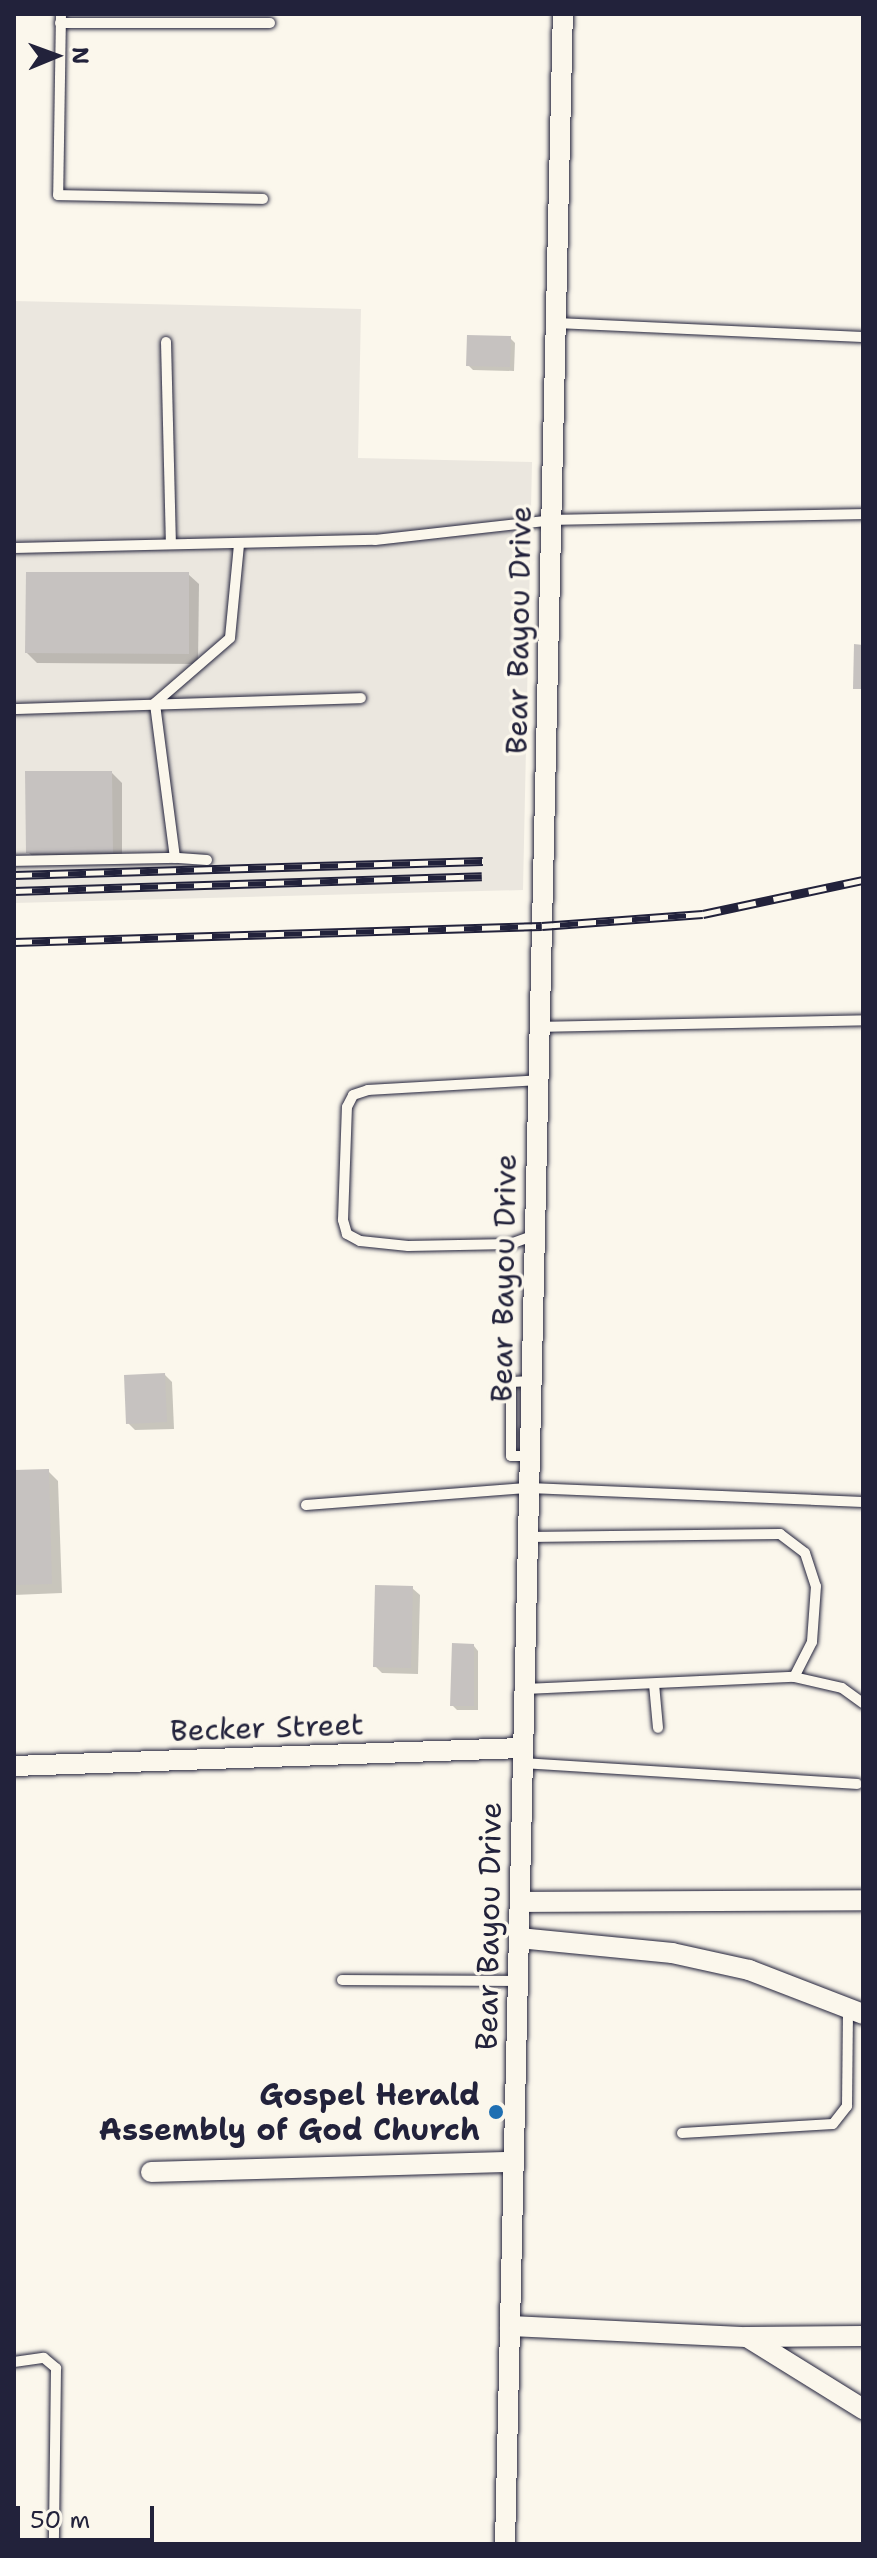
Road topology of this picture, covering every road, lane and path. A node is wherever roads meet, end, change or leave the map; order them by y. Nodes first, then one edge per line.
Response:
1 (563, 14) edge
2 (61, 18) edge
3 (270, 23) dead end
4 (263, 199) dead end
5 (556, 323) junction
6 (863, 337) edge
7 (166, 342) dead end
8 (863, 514) edge
9 (552, 520) junction
10 (171, 541) junction
11 (239, 544) junction
12 (14, 548) edge
13 (361, 698) dead end
14 (155, 703) junction
15 (14, 709) edge
16 (175, 858) junction
17 (207, 860) dead end
18 (14, 861) edge
19 (863, 1020) edge
20 (540, 1027) junction
21 (539, 1080) junction
22 (535, 1235) junction
23 (529, 1488) junction
24 (863, 1502) edge
25 (306, 1505) dead end
26 (528, 1537) junction
27 (794, 1677) junction
28 (654, 1684) junction
29 (525, 1689) junction
30 (863, 1703) edge
31 (658, 1728) dead end
32 (523, 1755) junction
33 (14, 1766) edge
34 (857, 1784) dead end
35 (863, 1900) edge
36 (520, 1902) junction
37 (519, 1938) junction
38 (342, 1980) dead end
39 (518, 1981) junction
40 (856, 2012) edge
41 (682, 2133) dead end
42 (513, 2162) junction
43 (151, 2172) dead end
44 (510, 2326) junction
45 (863, 2336) edge
46 (747, 2337) junction
47 (14, 2362) edge
48 (863, 2409) edge
49 (54, 2544) edge
50 (505, 2544) edge

1 - 5 street, Bear Bayou Drive
2 - 3 lane
2 - 4 lane
5 - 6 lane
5 - 9 street, Bear Bayou Drive
7 - 10 lane
8 - 9 lane
9 - 11 lane
9 - 20 street, Bear Bayou Drive
10 - 11 lane
10 - 12 lane
11 - 14 lane
13 - 14 lane
14 - 15 lane
14 - 16 lane
16 - 17 lane
16 - 18 lane
19 - 20 lane
20 - 21 street, Bear Bayou Drive
21 - 22 street, Bear Bayou Drive
21 - 22 lane
22 - 23 street, Bear Bayou Drive
23 - 24 lane
23 - 25 lane
23 - 26 street, Bear Bayou Drive
26 - 27 lane
26 - 29 street, Bear Bayou Drive
27 - 28 lane
27 - 30 lane
28 - 29 lane
28 - 31 lane
29 - 32 street, Bear Bayou Drive
32 - 33 street, Becker Street
32 - 34 lane
32 - 36 street, Bear Bayou Drive
35 - 36 street
36 - 37 street, Bear Bayou Drive
37 - 39 street, Bear Bayou Drive
37 - 40 street
38 - 39 lane
39 - 42 street, Bear Bayou Drive
40 - 41 lane
42 - 43 street
42 - 44 street, Bear Bayou Drive
44 - 46 street
44 - 50 street, Bear Bayou Drive
45 - 46 street
46 - 48 street
47 - 49 lane

